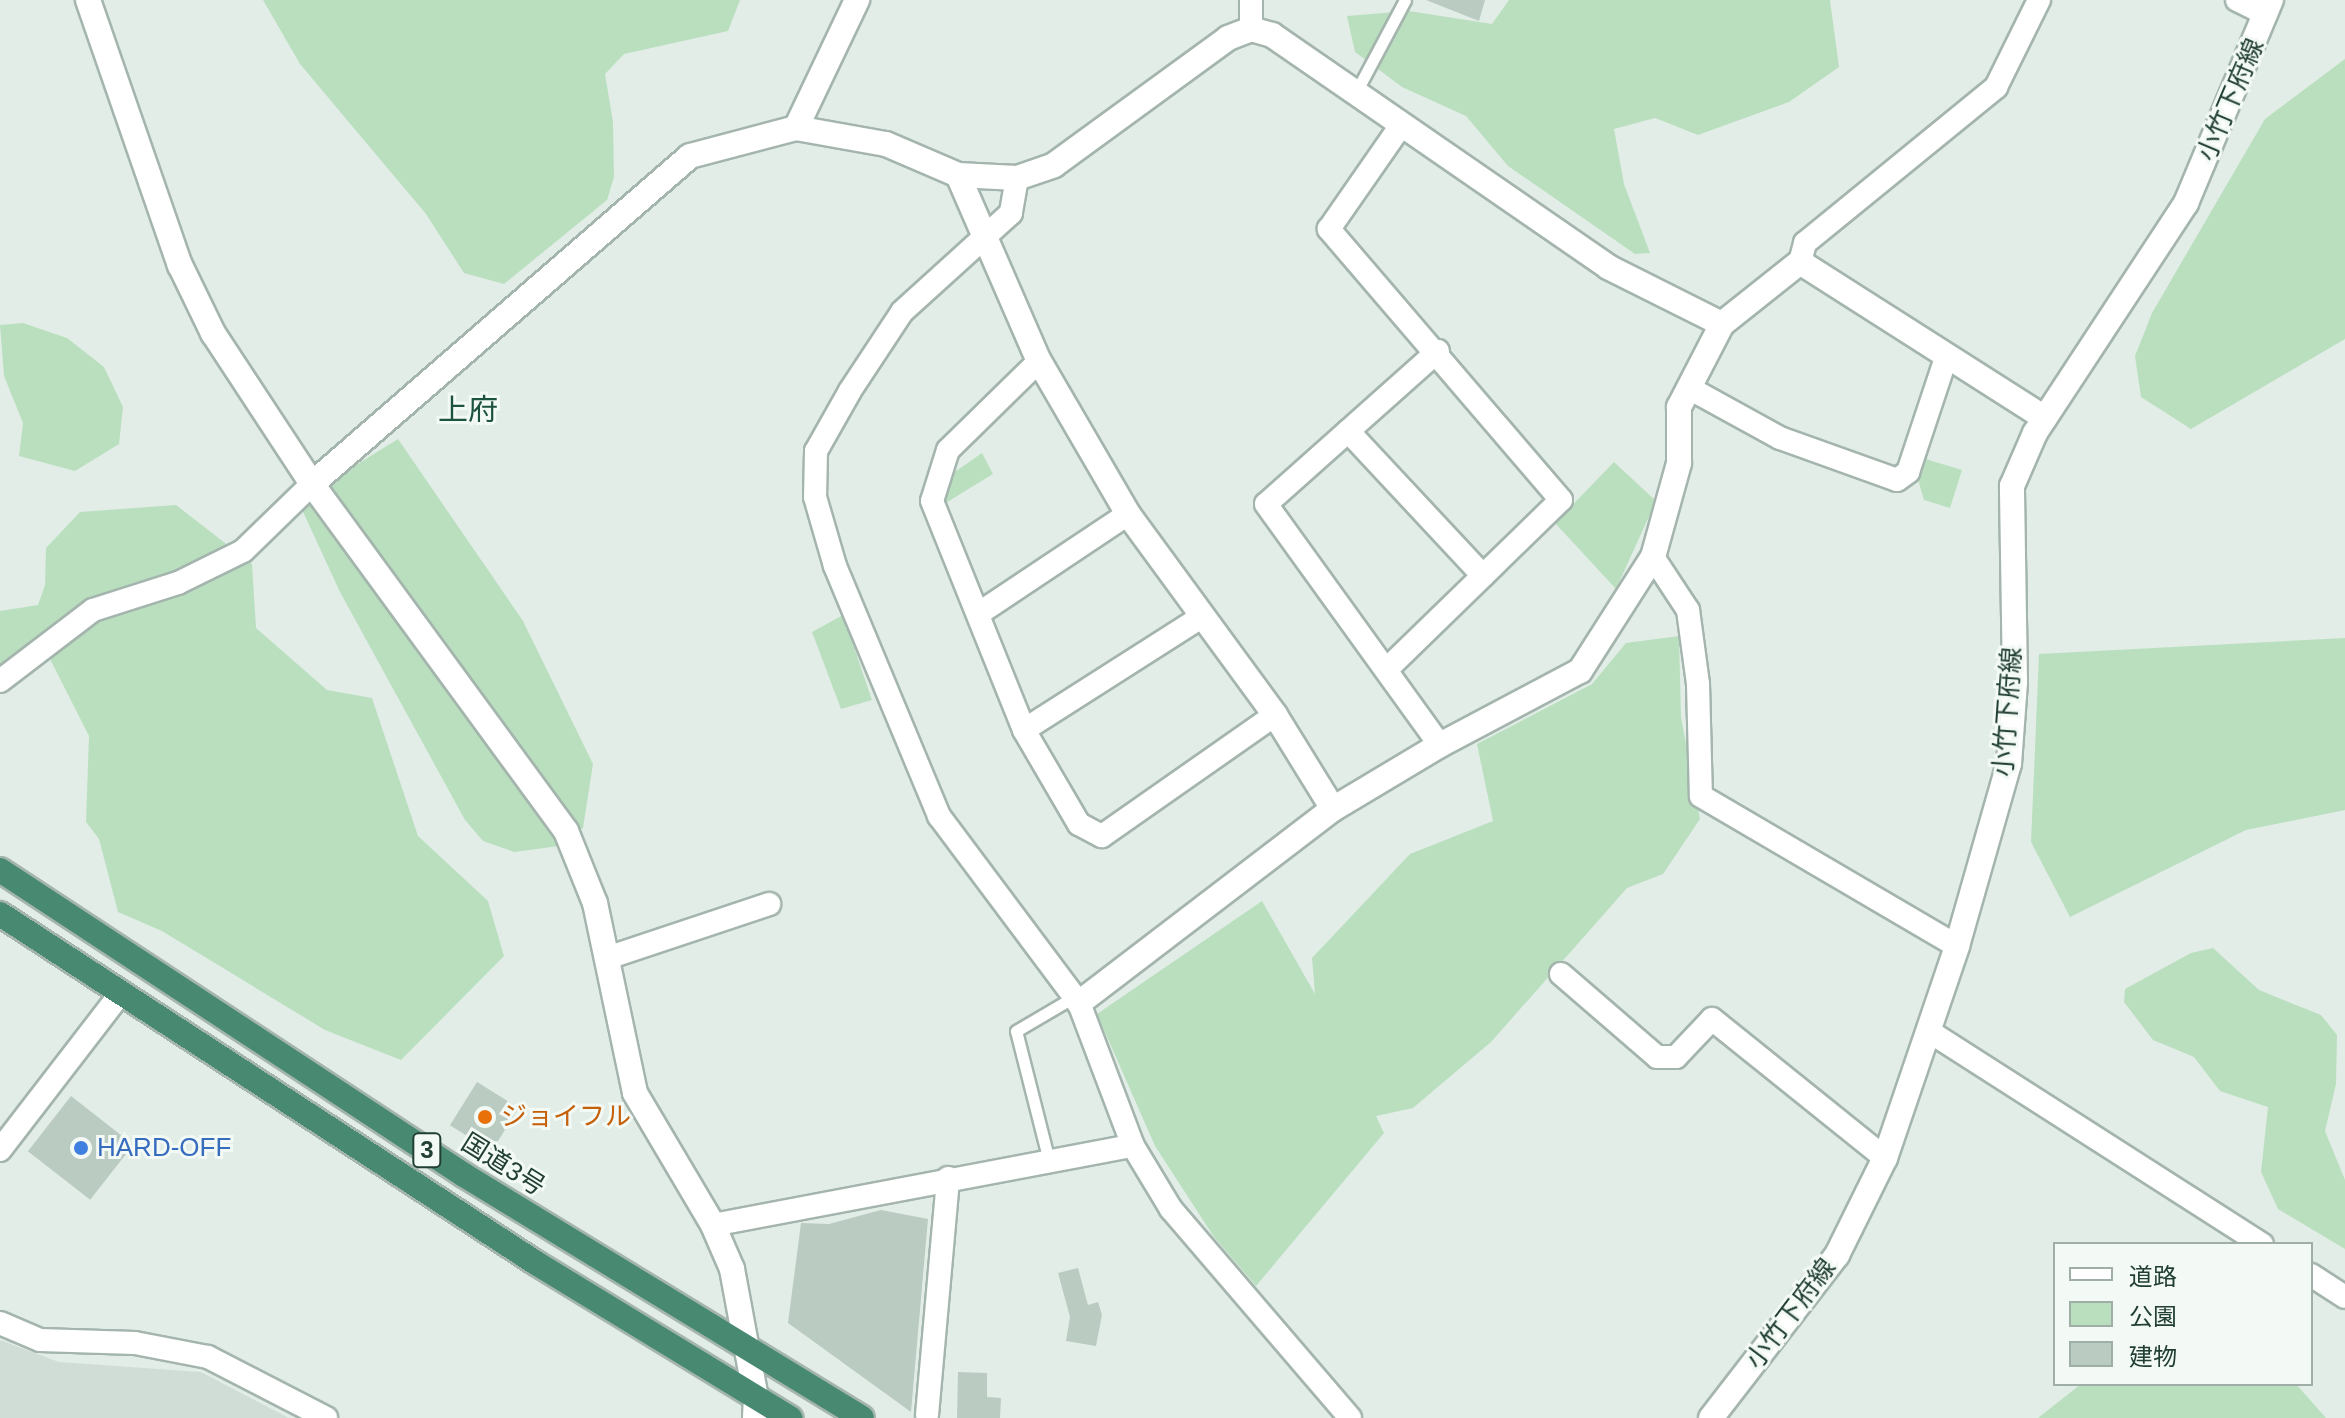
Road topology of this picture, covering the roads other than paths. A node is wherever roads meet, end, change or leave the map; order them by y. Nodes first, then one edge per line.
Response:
1 (88, 0) edge
2 (857, 0) edge
3 (1251, 0) edge
4 (1405, 0) edge
5 (2039, 0) edge
6 (2237, 0) edge
7 (2269, 7) edge
8 (1251, 29) junction
9 (1355, 95) junction
10 (1400, 127) junction
11 (796, 128) junction
12 (958, 175) junction
13 (1017, 178) junction
14 (988, 234) junction
15 (1800, 262) junction
16 (1722, 324) junction
17 (1438, 351) junction
18 (1947, 355) junction
19 (1039, 361) junction
20 (1689, 388) junction
21 (2045, 418) junction
22 (1348, 431) junction
23 (312, 484) junction
24 (1128, 514) junction
25 (1653, 557) junction
26 (1483, 576) junction
27 (978, 614) junction
28 (1203, 616) junction
29 (1386, 670) junction
30 (0, 681) edge
31 (1275, 715) junction
32 (1024, 730) junction
33 (1440, 745) junction
34 (1333, 809) junction
35 (0, 870) edge
36 (769, 904) dead end
37 (0, 914) edge
38 (1957, 946) junction
39 (607, 958) junction
40 (1561, 974) dead end
41 (121, 993) junction
42 (1077, 1000) junction
43 (1930, 1032) junction
44 (1133, 1146) junction
45 (0, 1150) edge
46 (1885, 1158) junction
47 (1049, 1161) junction
48 (948, 1178) junction
49 (713, 1225) junction
50 (2259, 1242) edge
51 (2313, 1276) edge
52 (2345, 1297) edge
53 (0, 1323) edge
54 (742, 1343) junction
55 (756, 1408) edge
56 (927, 1415) dead end
57 (326, 1418) edge
58 (790, 1418) edge
59 (862, 1418) edge
60 (1350, 1418) edge
61 (1711, 1418) edge

1 - 23 street
2 - 11 street
3 - 8 street
4 - 9 lane
5 - 15 street
6 - 7 street
7 - 21 street, 小竹下府線
8 - 9 street
8 - 13 street
9 - 10 street
10 - 16 street
10 - 17 street
11 - 12 street
11 - 23 street
12 - 13 street
12 - 14 street
13 - 14 street
14 - 19 street
14 - 42 street
15 - 16 street
15 - 18 street
16 - 20 street
17 - 22 street
17 - 26 street
18 - 20 street
18 - 21 street
19 - 24 street
19 - 27 street
20 - 25 street
21 - 38 street, 小竹下府線
22 - 26 street
22 - 29 street
23 - 30 street
23 - 39 street
24 - 27 street
24 - 28 street
25 - 33 street
25 - 38 street
26 - 29 street
27 - 32 street
28 - 31 street
28 - 32 street
29 - 33 street
31 - 32 street
31 - 34 street
33 - 34 street
34 - 42 street
35 - 54 highway, 国道3号 / 3
36 - 39 street
37 - 41 highway, 3
38 - 43 street, 小竹下府線
39 - 49 street
40 - 46 street
41 - 45 street
41 - 55 highway, 3
42 - 44 street
42 - 47 lane
43 - 46 street, 小竹下府線
43 - 50 street
44 - 47 street
44 - 60 street
46 - 61 street, 小竹下府線
47 - 48 street
48 - 49 street
48 - 56 street
49 - 54 street
51 - 52 street
53 - 57 street
54 - 55 street
54 - 59 highway, 国道3号 / 3
55 - 58 highway, 3

